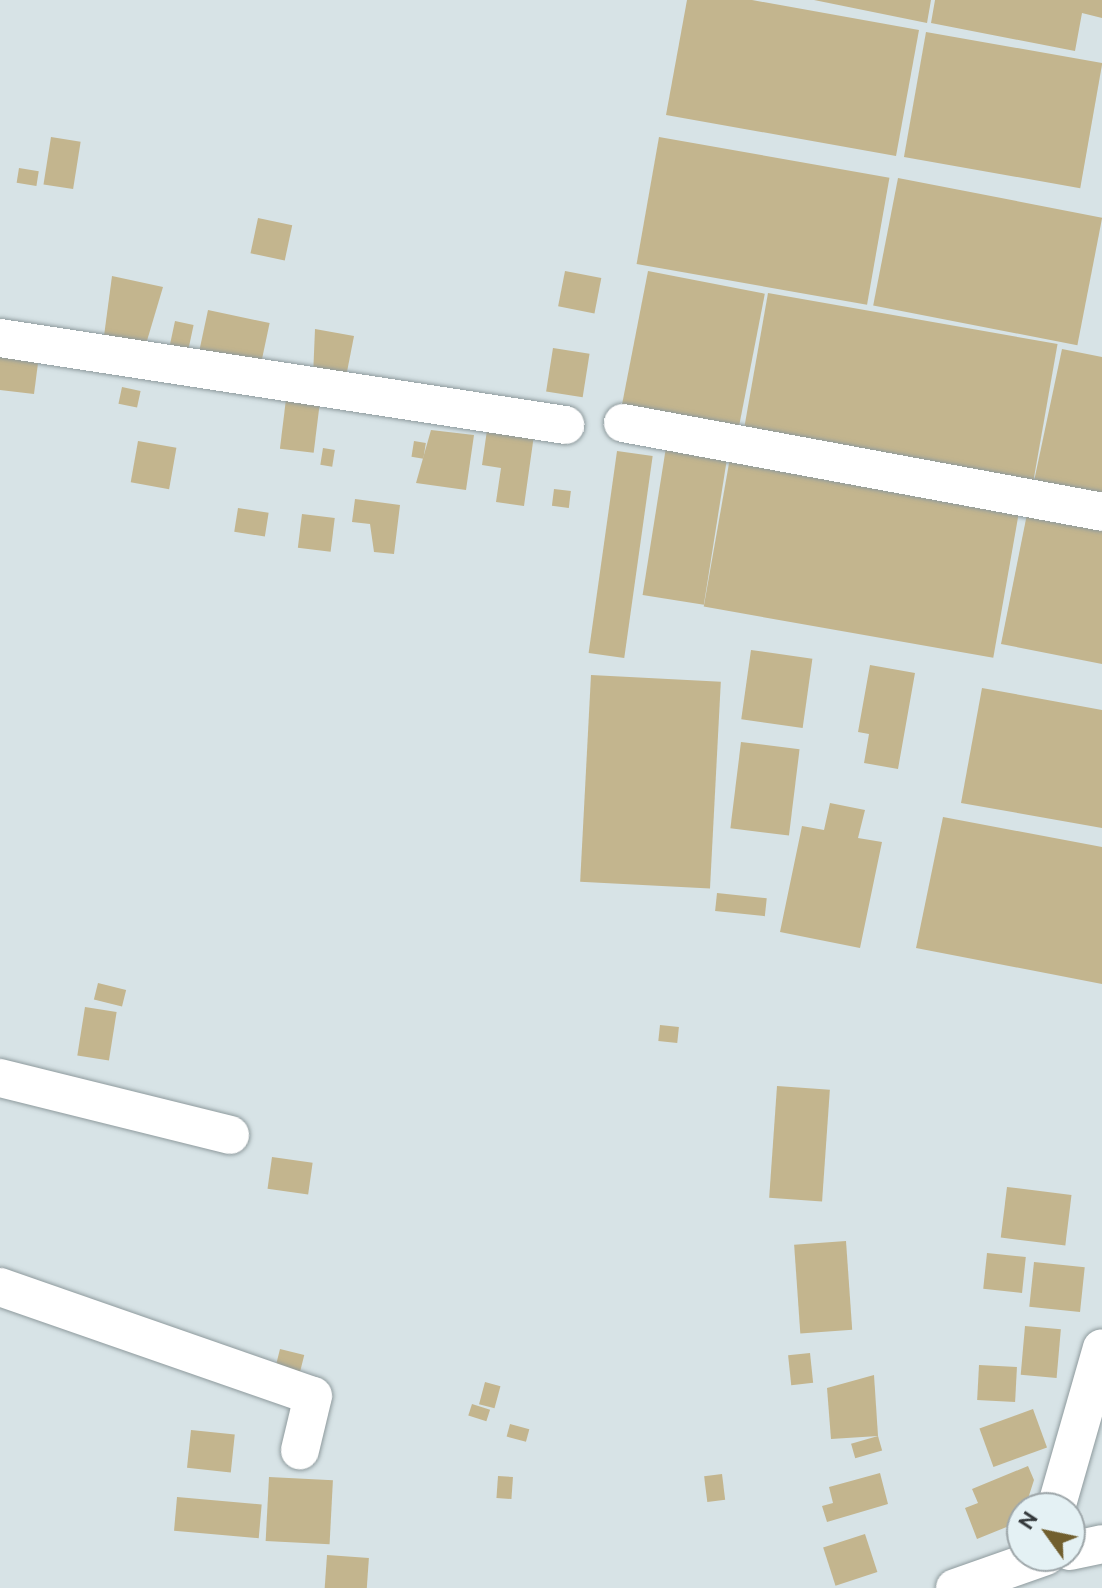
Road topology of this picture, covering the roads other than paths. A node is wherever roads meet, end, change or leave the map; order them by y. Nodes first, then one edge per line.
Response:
1 (0, 338) edge
2 (623, 423) dead end
3 (565, 425) dead end
4 (1102, 512) edge
5 (0, 1078) edge
6 (230, 1135) dead end
7 (0, 1287) edge
8 (1102, 1348) edge
9 (300, 1450) dead end
10 (1061, 1492) edge
11 (1006, 1570) edge
12 (955, 1588) edge

1 - 3 street
2 - 4 street
5 - 6 street
7 - 9 street
8 - 10 street
11 - 12 street

